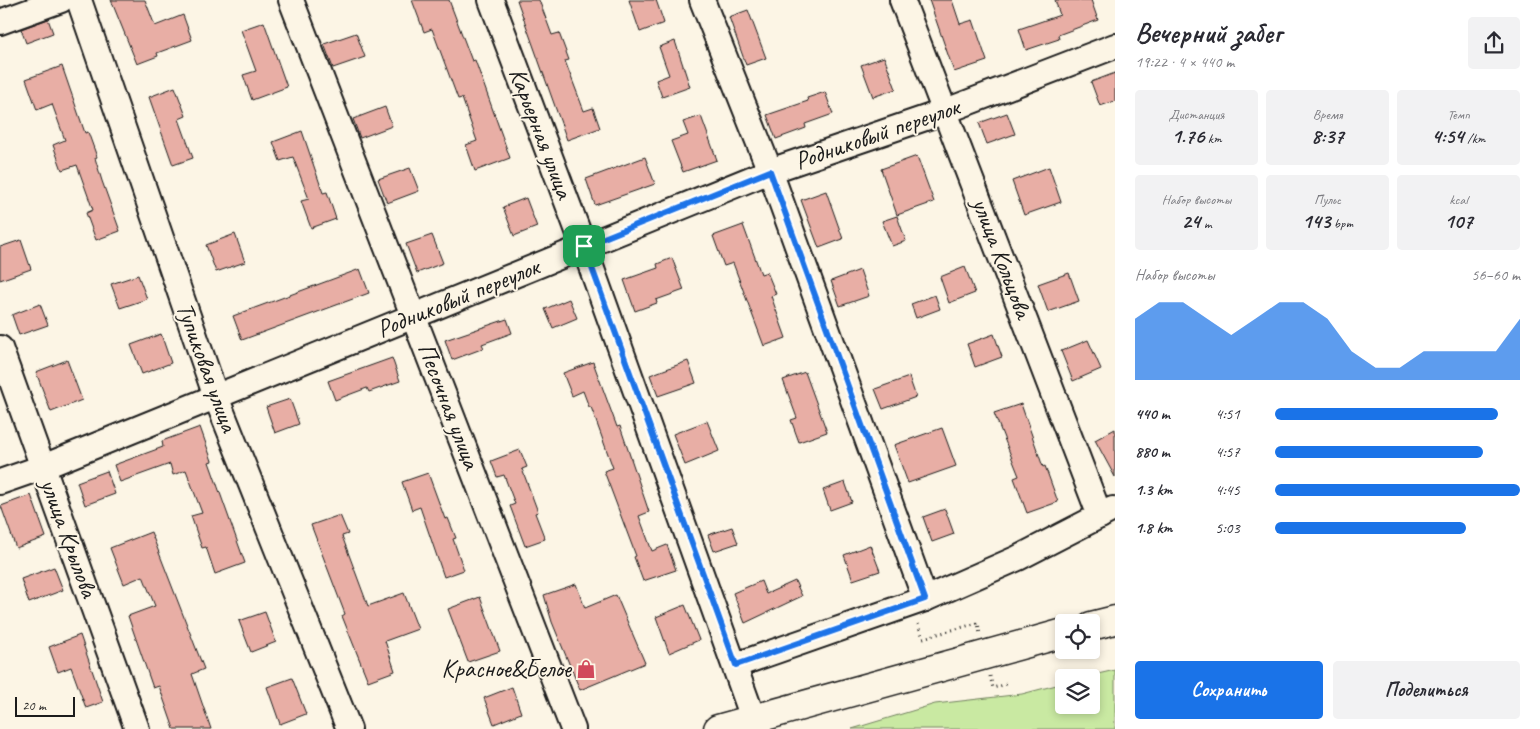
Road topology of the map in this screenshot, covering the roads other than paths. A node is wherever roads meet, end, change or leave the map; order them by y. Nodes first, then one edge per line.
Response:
1 (61, 0) edge
2 (80, 0) edge
3 (291, 0) edge
4 (492, 0) edge
5 (702, 0) edge
6 (902, 0) edge
7 (0, 22) edge
8 (1115, 46) edge
9 (946, 111) junction
10 (770, 171) junction
11 (584, 246) junction
12 (414, 316) junction
13 (0, 348) edge
14 (216, 396) junction
15 (43, 467) junction
16 (0, 482) edge
17 (1108, 512) edge
18 (925, 599) junction
19 (1115, 620) edge
20 (1100, 624) edge
21 (1055, 635) edge
22 (736, 665) junction
23 (753, 718) junction
24 (137, 729) edge
25 (349, 729) edge
26 (574, 729) edge
27 (718, 729) edge

1 - 7 street
2 - 14 street, Тупиковая улица
3 - 12 street, Песочная улица
4 - 11 street, Карьерная улица
5 - 10 street
6 - 9 street, улица Кольцова
8 - 9 street, Родниковый переулок
9 - 10 street, Родниковый переулок
9 - 17 street, улица Кольцова
10 - 11 street, Родниковый переулок
10 - 18 street
11 - 12 street, Родниковый переулок
11 - 22 street, Карьерная улица
12 - 14 street, Родниковый переулок
12 - 26 street, Песочная улица
13 - 15 street, улица Крылова
14 - 15 street, Родниковый переулок
14 - 25 street, Тупиковая улица
15 - 16 street, Родниковый переулок
15 - 24 street, улица Крылова
17 - 18 street
18 - 22 street
19 - 20 main road
21 - 23 main road
22 - 23 street, Карьерная улица
23 - 27 main road

